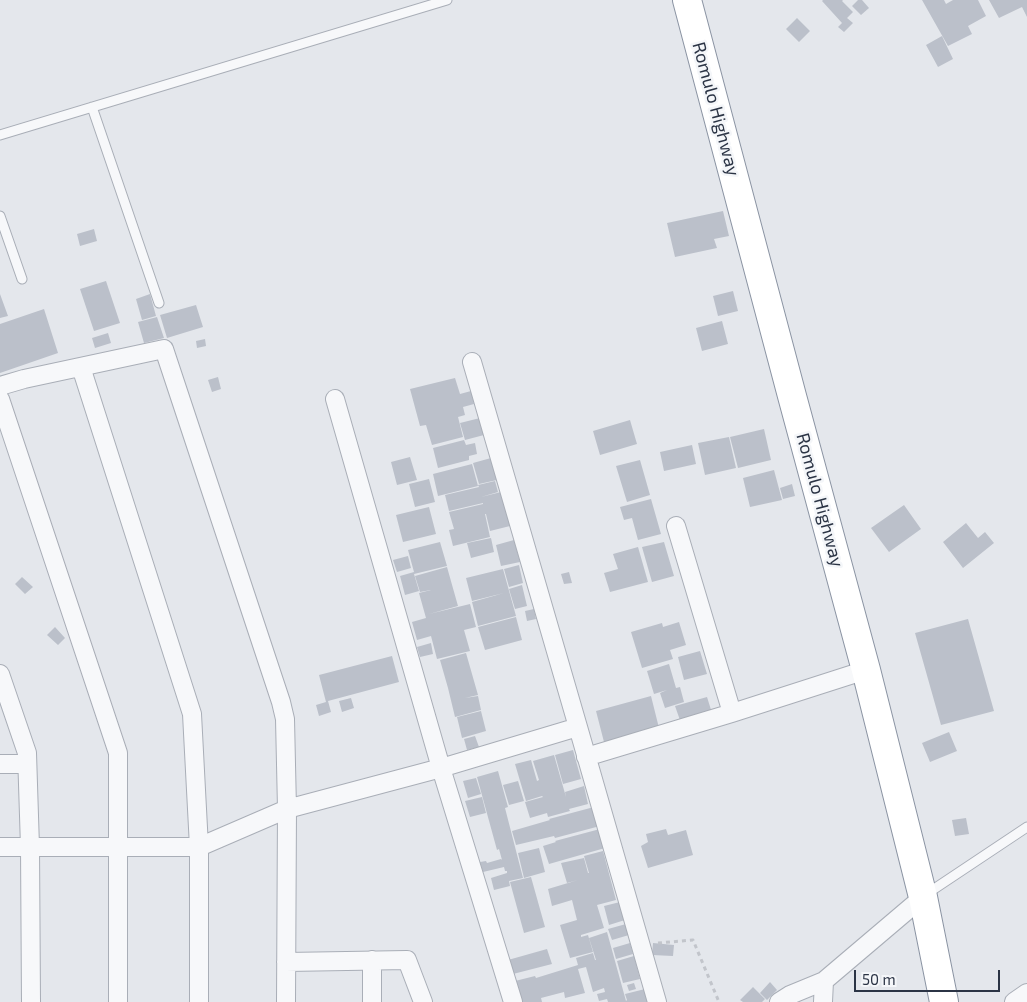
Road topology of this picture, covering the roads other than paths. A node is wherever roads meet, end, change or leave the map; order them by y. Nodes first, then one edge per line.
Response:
1 (446, 0) edge
2 (691, 2) edge
3 (92, 108) junction
4 (0, 135) edge
5 (0, 216) edge
6 (22, 279) dead end
7 (159, 303) dead end
8 (472, 362) dead end
9 (81, 366) junction
10 (0, 386) edge
11 (0, 398) edge
12 (335, 399) dead end
13 (676, 526) dead end
14 (866, 670) junction
15 (0, 676) edge
16 (732, 713) junction
17 (578, 727) junction
18 (586, 757) junction
19 (0, 764) edge
20 (27, 764) junction
21 (440, 768) junction
22 (286, 809) junction
23 (1027, 827) edge
24 (0, 847) edge
25 (30, 847) junction
26 (118, 847) junction
27 (199, 847) junction
28 (923, 897) junction
29 (372, 960) junction
30 (286, 962) junction
31 (824, 981) junction
32 (1027, 993) edge
33 (30, 1002) edge
34 (118, 1002) edge
35 (199, 1002) edge
36 (286, 1002) edge
37 (372, 1002) edge
38 (423, 1002) edge
39 (513, 1002) edge
40 (657, 1002) edge
41 (779, 1002) edge
42 (823, 1002) edge
43 (944, 1002) edge
44 (1014, 1002) edge

1 - 3 lane
2 - 14 highway, Romulo Highway
3 - 4 lane
3 - 7 lane
5 - 6 lane
8 - 17 street
9 - 10 street
9 - 22 street
9 - 27 street
11 - 26 street
12 - 21 street
13 - 16 street
14 - 16 street
14 - 28 highway, Romulo Highway
15 - 20 street
16 - 18 street
17 - 18 street
17 - 21 street
18 - 40 street
19 - 20 street
20 - 25 street
21 - 22 street
21 - 39 street
22 - 27 street
22 - 30 street
23 - 28 lane
24 - 25 street
25 - 26 street
25 - 33 street
26 - 27 street
26 - 34 street
27 - 35 street
28 - 31 street
28 - 43 highway, Romulo Highway
29 - 30 street
29 - 37 street
29 - 38 street
30 - 36 street
31 - 41 street
31 - 42 street
32 - 44 street

